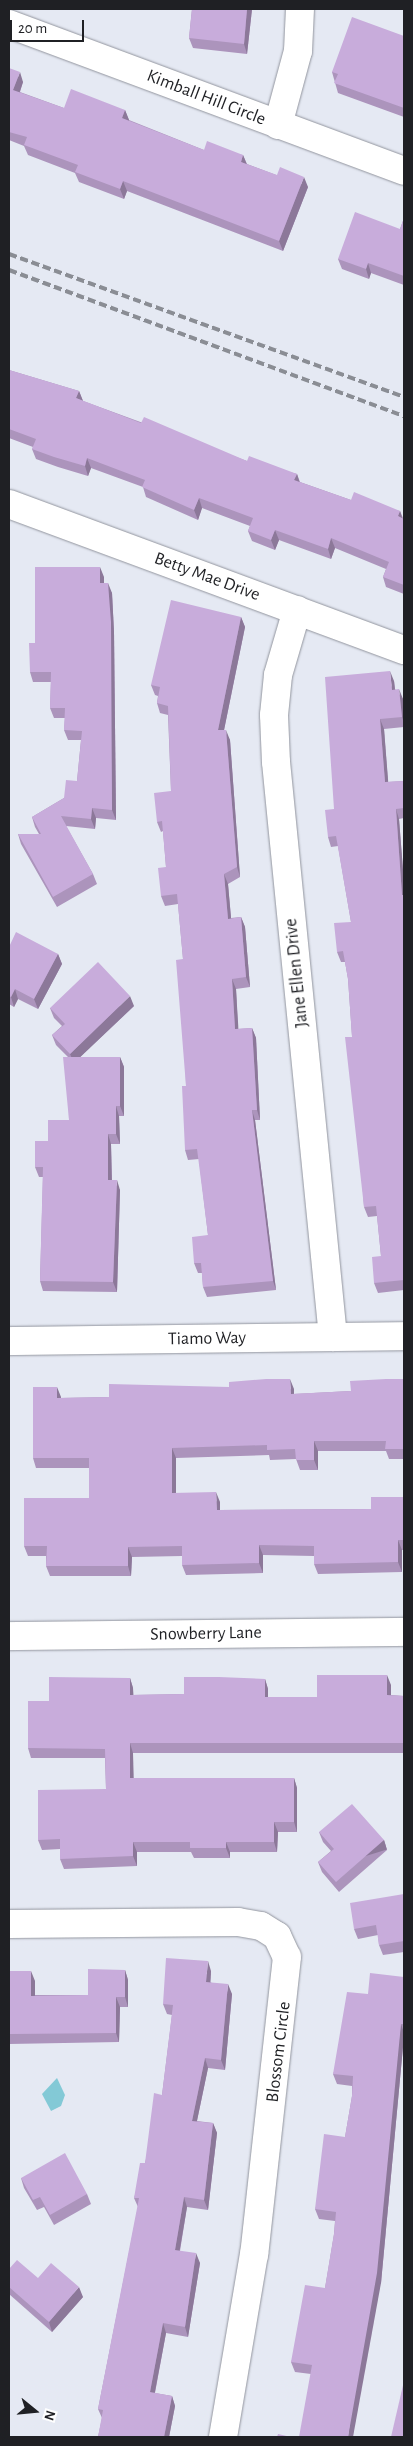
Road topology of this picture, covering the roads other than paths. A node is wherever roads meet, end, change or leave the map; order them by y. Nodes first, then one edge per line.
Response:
1 (300, 9) edge
2 (9, 24) edge
3 (278, 125) junction
4 (404, 171) edge
5 (9, 504) edge
6 (297, 610) junction
7 (404, 650) edge
8 (404, 1336) edge
9 (333, 1338) junction
10 (9, 1341) edge
11 (404, 1632) edge
12 (9, 1636) edge
13 (9, 1924) edge
14 (223, 2437) edge

1 - 3 street
2 - 3 street, Kimball Hill Circle
3 - 4 street, Kimball Hill Circle
5 - 6 street, Betty Mae Drive
6 - 7 street, Betty Mae Drive
6 - 9 street, Jane Ellen Drive
8 - 9 street, Tiamo Way
9 - 10 street, Tiamo Way
11 - 12 street, Snowberry Lane
13 - 14 street, Blossom Circle

